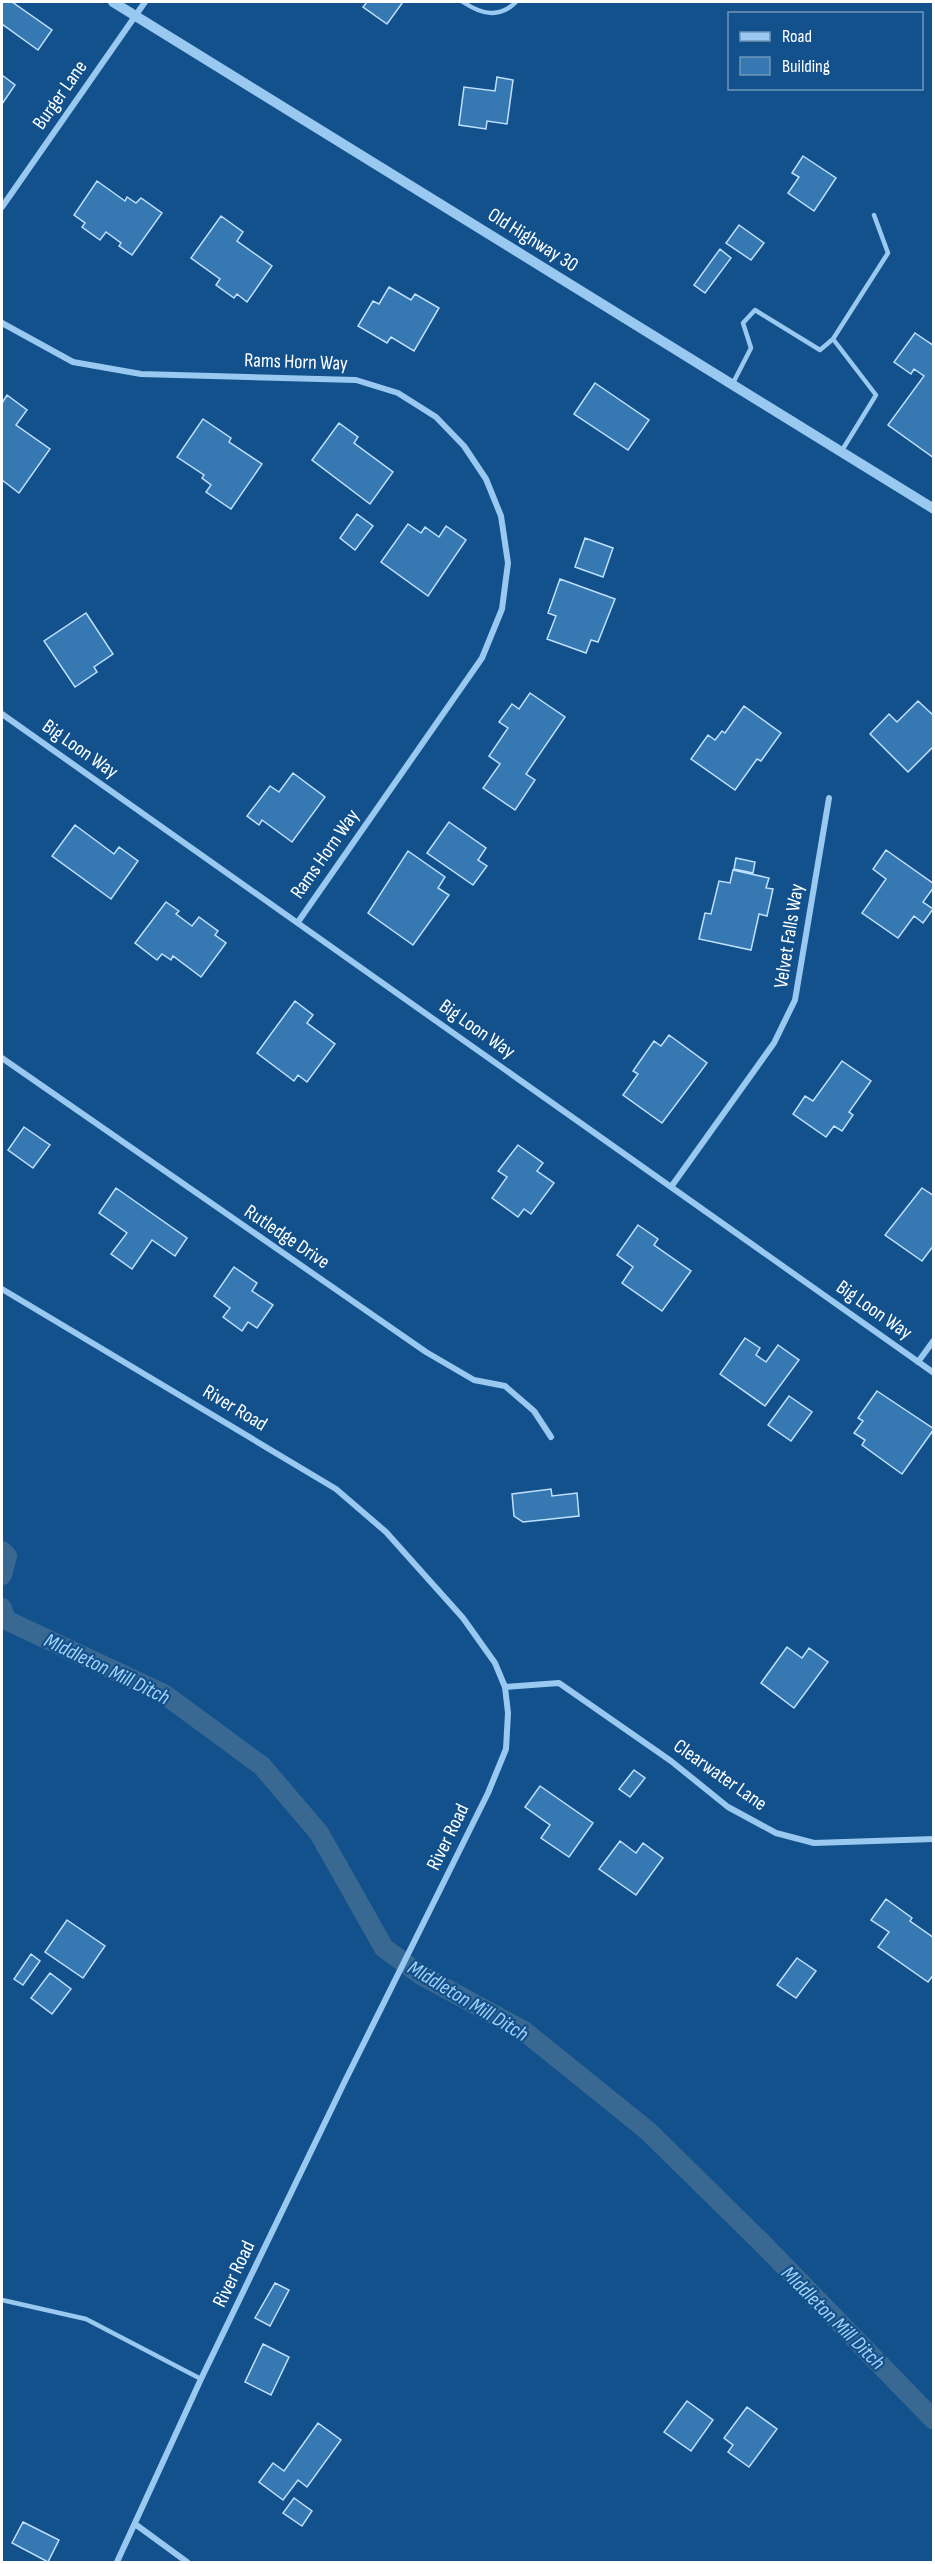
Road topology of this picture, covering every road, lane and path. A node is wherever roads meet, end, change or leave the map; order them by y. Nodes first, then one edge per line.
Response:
1 (113, 2) edge
2 (145, 2) edge
3 (463, 2) edge
4 (516, 2) edge
5 (136, 15) junction
6 (2, 207) edge
7 (874, 215) dead end
8 (2, 323) edge
9 (833, 339) junction
10 (732, 385) junction
11 (842, 452) junction
12 (933, 509) edge
13 (2, 714) edge
14 (829, 798) dead end
15 (298, 922) junction
16 (2, 1058) edge
17 (671, 1187) junction
18 (2, 1289) edge
19 (933, 1340) edge
20 (918, 1362) junction
21 (933, 1372) edge
22 (551, 1437) dead end
23 (505, 1686) junction
24 (933, 1839) edge
25 (2, 2300) edge
26 (201, 2379) junction
27 (135, 2524) junction
28 (117, 2562) edge
29 (188, 2562) edge

1 - 5 street, Old Highway 30
2 - 5 street, Burger Lane
3 - 4 lane
5 - 6 street, Burger Lane
5 - 10 street, Old Highway 30
7 - 9 lane
8 - 15 street, Rams Horn Way
9 - 10 lane
9 - 11 lane
10 - 11 street, Old Highway 30
11 - 12 street, Old Highway 30
13 - 15 street, Big Loon Way
14 - 17 street, Velvet Falls Way
15 - 17 street, Big Loon Way
16 - 22 street, Rutledge Drive
17 - 20 street, Big Loon Way
18 - 23 street, River Road
19 - 20 street
20 - 21 street, Big Loon Way
23 - 24 street, Clearwater Lane
23 - 26 street, River Road
25 - 26 lane
26 - 27 street, River Road
27 - 28 street, River Road
27 - 29 street

